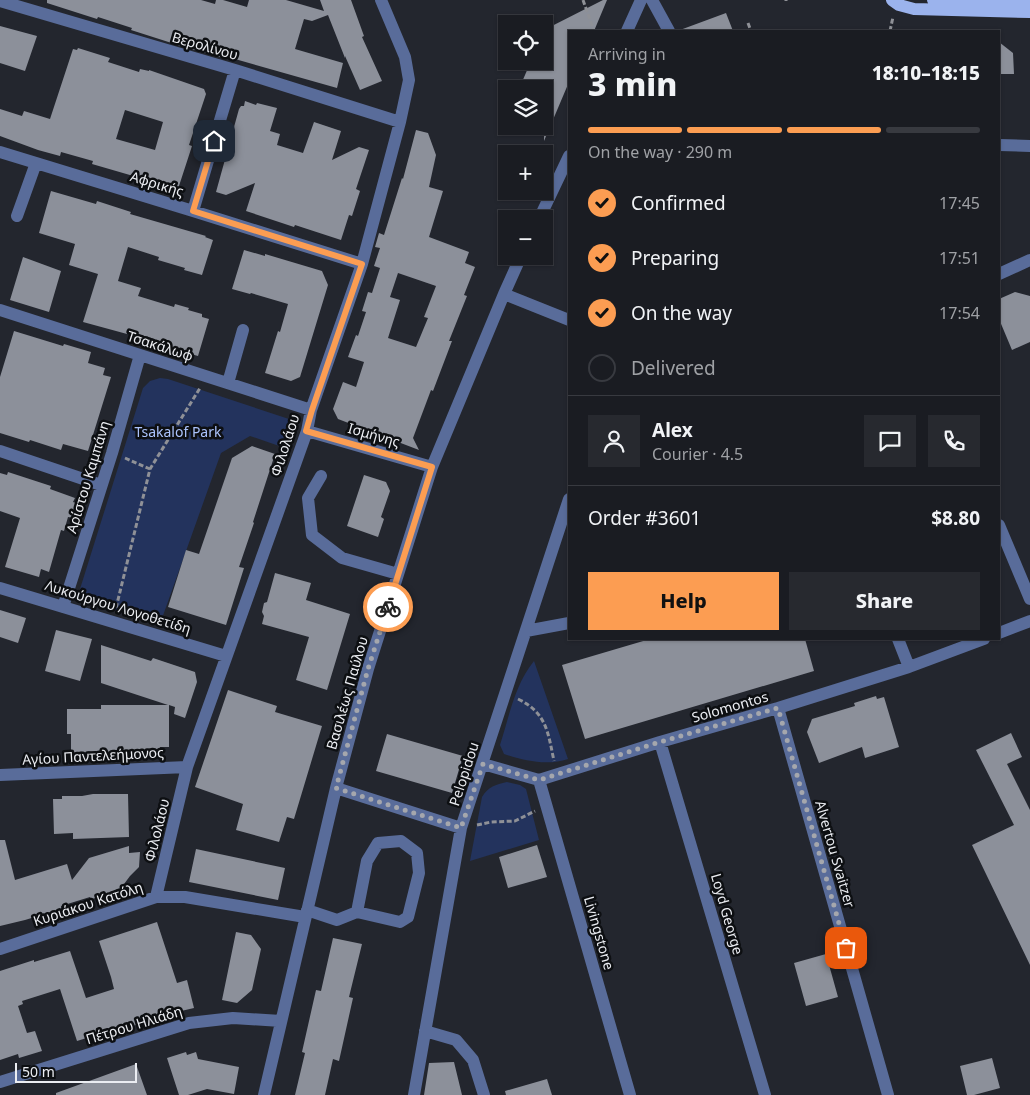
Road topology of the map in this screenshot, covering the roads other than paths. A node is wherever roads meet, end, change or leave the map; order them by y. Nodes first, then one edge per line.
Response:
1 (381, 0) edge
2 (641, 0) edge
3 (652, 0) edge
4 (933, 0) edge
5 (0, 1) edge
6 (1030, 1) edge
7 (893, 5) edge
8 (1030, 12) edge
9 (627, 30) edge
10 (668, 30) edge
11 (235, 70) junction
12 (400, 122) junction
13 (1000, 144) edge
14 (1030, 146) edge
15 (0, 152) edge
16 (568, 158) edge
17 (36, 164) junction
18 (543, 210) edge
19 (193, 211) junction
20 (17, 216) dead end
21 (1030, 260) edge
22 (362, 264) junction
23 (517, 265) edge
24 (1000, 274) edge
25 (504, 294) junction
26 (0, 310) edge
27 (568, 320) edge
28 (242, 330) dead end
29 (140, 355) junction
30 (228, 384) junction
31 (312, 410) junction
32 (306, 431) junction
33 (0, 451) edge
34 (432, 467) junction
35 (321, 476) dead end
36 (101, 485) junction
37 (568, 503) edge
38 (1000, 527) edge
39 (398, 574) junction
40 (0, 588) edge
41 (1030, 599) edge
42 (64, 607) junction
43 (1030, 621) edge
44 (568, 622) edge
45 (526, 631) junction
46 (1000, 633) edge
47 (898, 640) edge
48 (981, 640) edge
49 (226, 656) junction
50 (909, 667) junction
51 (778, 708) junction
52 (660, 742) junction
53 (483, 764) junction
54 (187, 767) junction
55 (0, 775) edge
56 (539, 780) junction
57 (336, 788) junction
58 (461, 828) junction
59 (156, 898) junction
60 (357, 912) junction
61 (306, 914) junction
62 (0, 949) edge
63 (281, 1021) junction
64 (425, 1031) junction
65 (0, 1082) edge
66 (264, 1095) edge
67 (414, 1095) edge
68 (484, 1095) edge
69 (630, 1095) edge
70 (765, 1095) edge
71 (888, 1095) edge

1 - 12 street, Φιλολάου
2 - 9 street
3 - 10 street
4 - 6 main road
5 - 11 street, Βερολίνου
7 - 8 main road
11 - 12 street, Βερολίνου
11 - 19 street
12 - 22 street, Φιλολάου
13 - 14 street
15 - 17 street, Αφρικής
16 - 18 street
17 - 19 street, Αφρικής
17 - 20 street
19 - 22 street, Αφρικής
21 - 24 street
22 - 31 street, Φιλολάου
23 - 25 street, Βασιλέως Παύλου
25 - 27 street
25 - 34 street, Βασιλέως Παύλου
26 - 29 street, Τσακάλωφ
28 - 30 street
29 - 30 street, Τσακάλωφ
29 - 36 street, Αρίστου Καμπάνη
30 - 31 street, Τσακάλωφ
31 - 32 street, Φιλολάου
32 - 34 street, Ισμήνης
32 - 49 street, Φιλολάου
33 - 36 street
34 - 39 street, Βασιλέως Παύλου
35 - 39 street
36 - 42 street, Αρίστου Καμπάνη
37 - 45 street, Pelopidou
38 - 41 street
39 - 57 street, Βασιλέως Παύλου
40 - 42 street, Λυκούργου Λογοθετίδη
42 - 49 street, Λυκούργου Λογοθετίδη
43 - 46 street
44 - 45 street
45 - 53 street, Pelopidou
47 - 50 street
48 - 50 street, Solomontos
49 - 54 street, Φιλολάου
50 - 51 street, Solomontos
51 - 52 street, Solomontos
51 - 71 street, Alvertou Svaitzer
52 - 56 street, Solomontos
52 - 70 street, Loyd George
53 - 56 street
53 - 58 street, Pelopidou
54 - 55 street, Αγίου Παντελεήμονος
54 - 59 street, Φιλολάου
56 - 69 street, Livingstone
57 - 58 street
57 - 61 street, Βασιλέως Παύλου
58 - 64 street, Pelopidou
59 - 61 street, Κυριάκου Κατόλη
59 - 62 street, Κυριάκου Κατόλη
60 - 60 street
60 - 61 street, Κυριάκου Κατόλη
61 - 63 street, Βασιλέως Παύλου
63 - 65 street, Πέτρου Ηλιάδη
63 - 66 street, Βασιλέως Παύλου
64 - 67 street, Pelopidou
64 - 68 street

